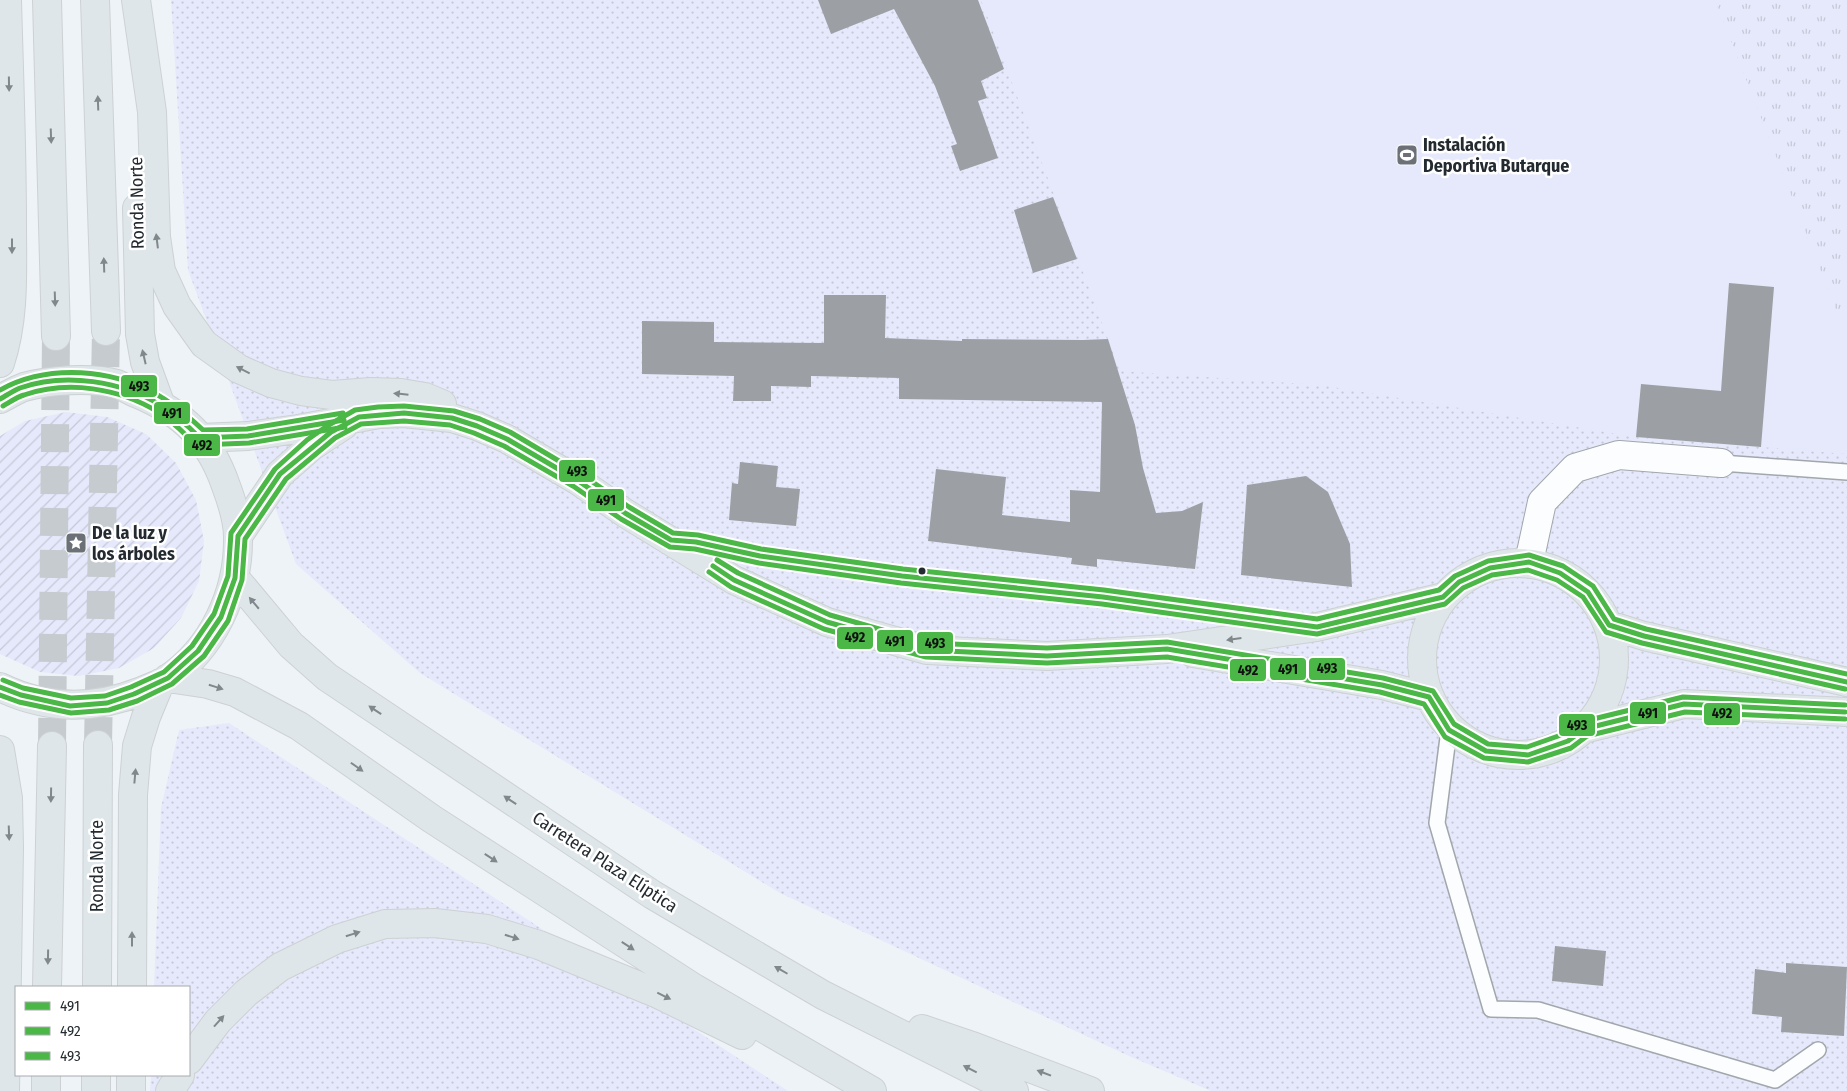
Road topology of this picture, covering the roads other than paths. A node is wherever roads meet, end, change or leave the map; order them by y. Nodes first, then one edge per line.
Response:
1 (7, 0) edge
2 (47, 0) edge
3 (95, 0) edge
4 (135, 0) edge
5 (106, 331) tunnel mouth
6 (56, 336) tunnel mouth
7 (0, 362) edge
8 (0, 399) edge
9 (160, 403) junction
10 (477, 426) junction
11 (318, 435) junction
12 (200, 438) junction
13 (1721, 463) joint
14 (1847, 472) edge
15 (238, 536) junction
16 (671, 540) junction
17 (1529, 562) junction
18 (235, 578) junction
19 (1443, 597) junction
20 (1609, 624) junction
21 (1317, 627) junction
22 (1167, 649) junction
23 (164, 681) junction
24 (1847, 682) edge
25 (0, 687) edge
26 (1429, 697) junction
27 (1847, 712) edge
28 (1449, 730) junction
29 (1584, 730) junction
30 (98, 745) tunnel mouth
31 (52, 746) tunnel mouth
32 (0, 750) edge
33 (47, 986) edge
34 (96, 986) edge
35 (132, 986) edge
36 (823, 995) junction
37 (1818, 1050) dead end
38 (190, 1059) edge
39 (46, 1076) edge
40 (96, 1076) edge
41 (131, 1076) edge
42 (179, 1076) edge
43 (861, 1085) edge
44 (5, 1091) edge
45 (46, 1091) edge
46 (96, 1091) edge
47 (131, 1091) edge
48 (170, 1091) edge
49 (1014, 1091) edge
50 (1090, 1091) edge

1 -> 7 main road
2 -> 6 main road
5 -> 3 main road, Ronda Norte
9 -> 4 main road, Ronda Norte
10 -> 4 main road
8 - 9 main road
9 - 12 main road
10 - 11 main road
10 - 16 main road
11 - 12 main road
11 - 15 main road
12 - 15 main road
13 - 14 lane
13 - 17 street
15 - 18 main road
16 - 21 lane
16 - 22 main road
17 - 19 main road
17 - 20 main road
18 - 23 main road
36 -> 18 main road, Carretera Plaza Elíptica
19 - 21 main road
19 - 26 main road
20 - 24 main road
20 - 29 main road
21 -> 22 main road
22 - 26 main road
23 - 25 main road
35 -> 23 main road
23 -> 43 main road
26 - 28 main road
27 - 29 main road
28 - 29 main road
28 - 37 lane
30 - 34 main road, Ronda Norte
31 -> 33 main road
32 -> 44 main road
49 -> 36 main road, Carretera Plaza Elíptica
50 -> 36 main road
38 -> 43 main road
39 - 45 main road
40 - 46 main road
41 - 47 main road
42 - 48 main road

